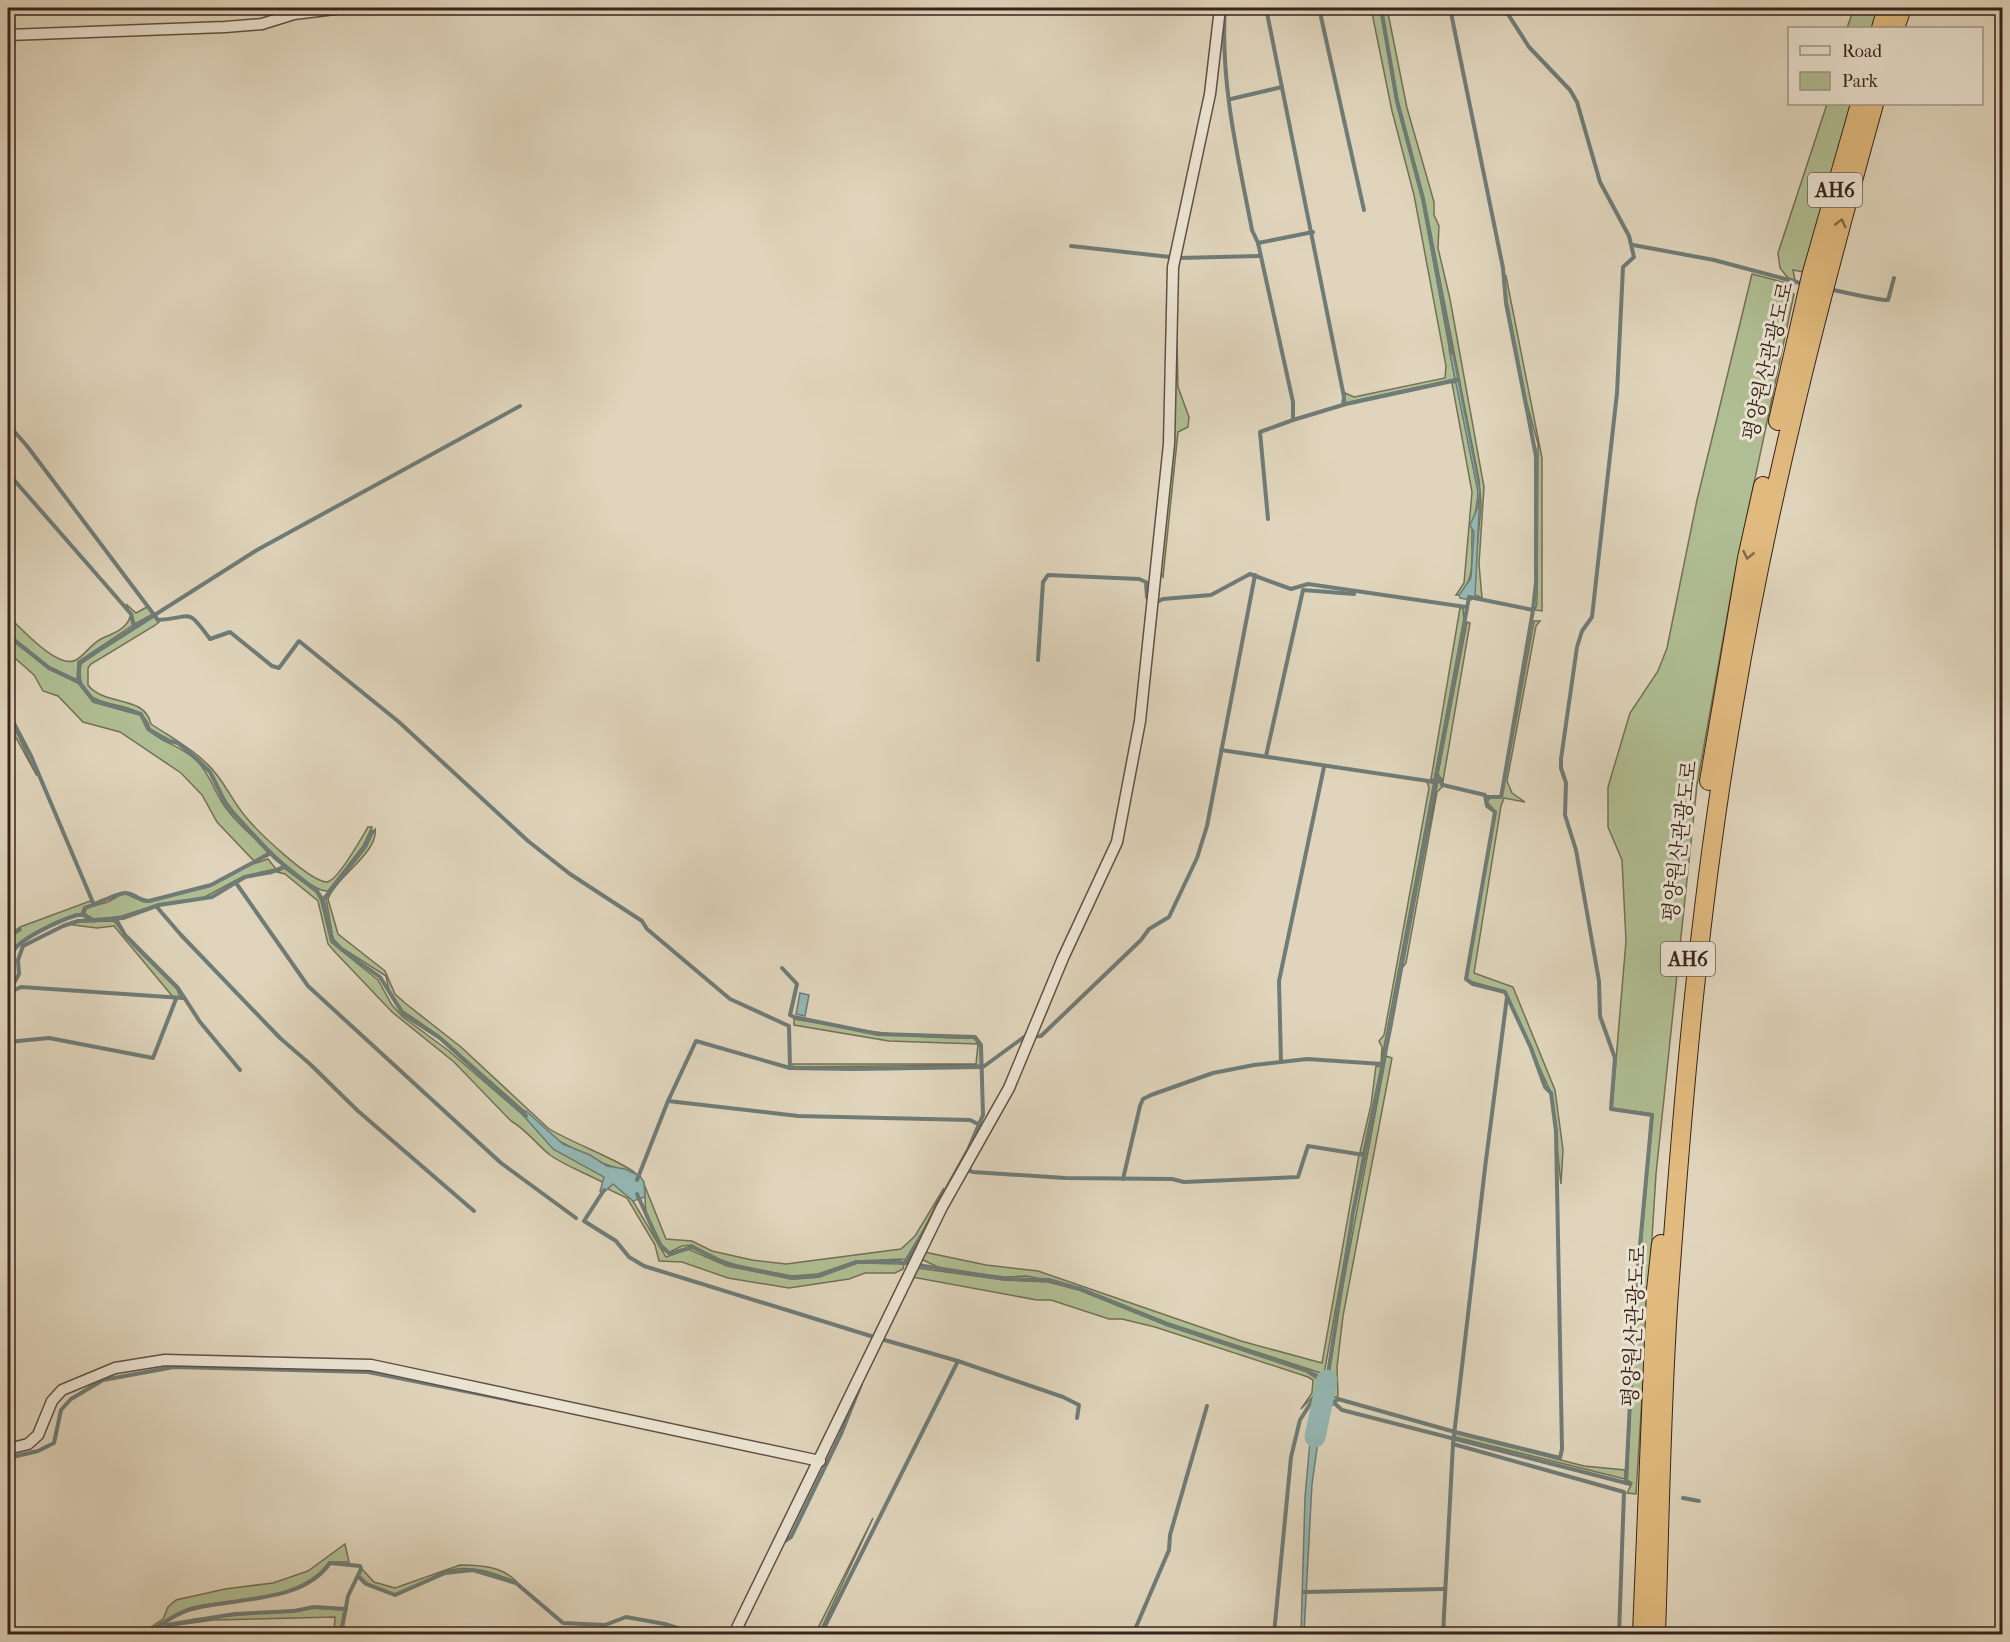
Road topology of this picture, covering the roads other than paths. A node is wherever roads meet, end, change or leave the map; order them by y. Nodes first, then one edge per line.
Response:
1 (343, 8) edge
2 (1220, 8) edge
3 (1887, 8) edge
4 (1902, 8) edge
5 (1881, 27) edge
6 (1895, 27) edge
7 (8, 35) edge
8 (1860, 105) edge
9 (1874, 105) edge
10 (1816, 286) junction
11 (8, 1449) edge
12 (820, 1461) junction
13 (734, 1635) edge
14 (1642, 1635) edge
15 (1656, 1635) edge

1 - 7 street
2 - 12 street
3 - 5 highway
4 - 6 highway
8 - 10 highway, 평양원산관광도로 / AH6
10 -> 9 highway
10 -> 14 highway, 평양원산관광도로 / AH6
10 - 15 highway
11 - 12 street
12 - 13 street

